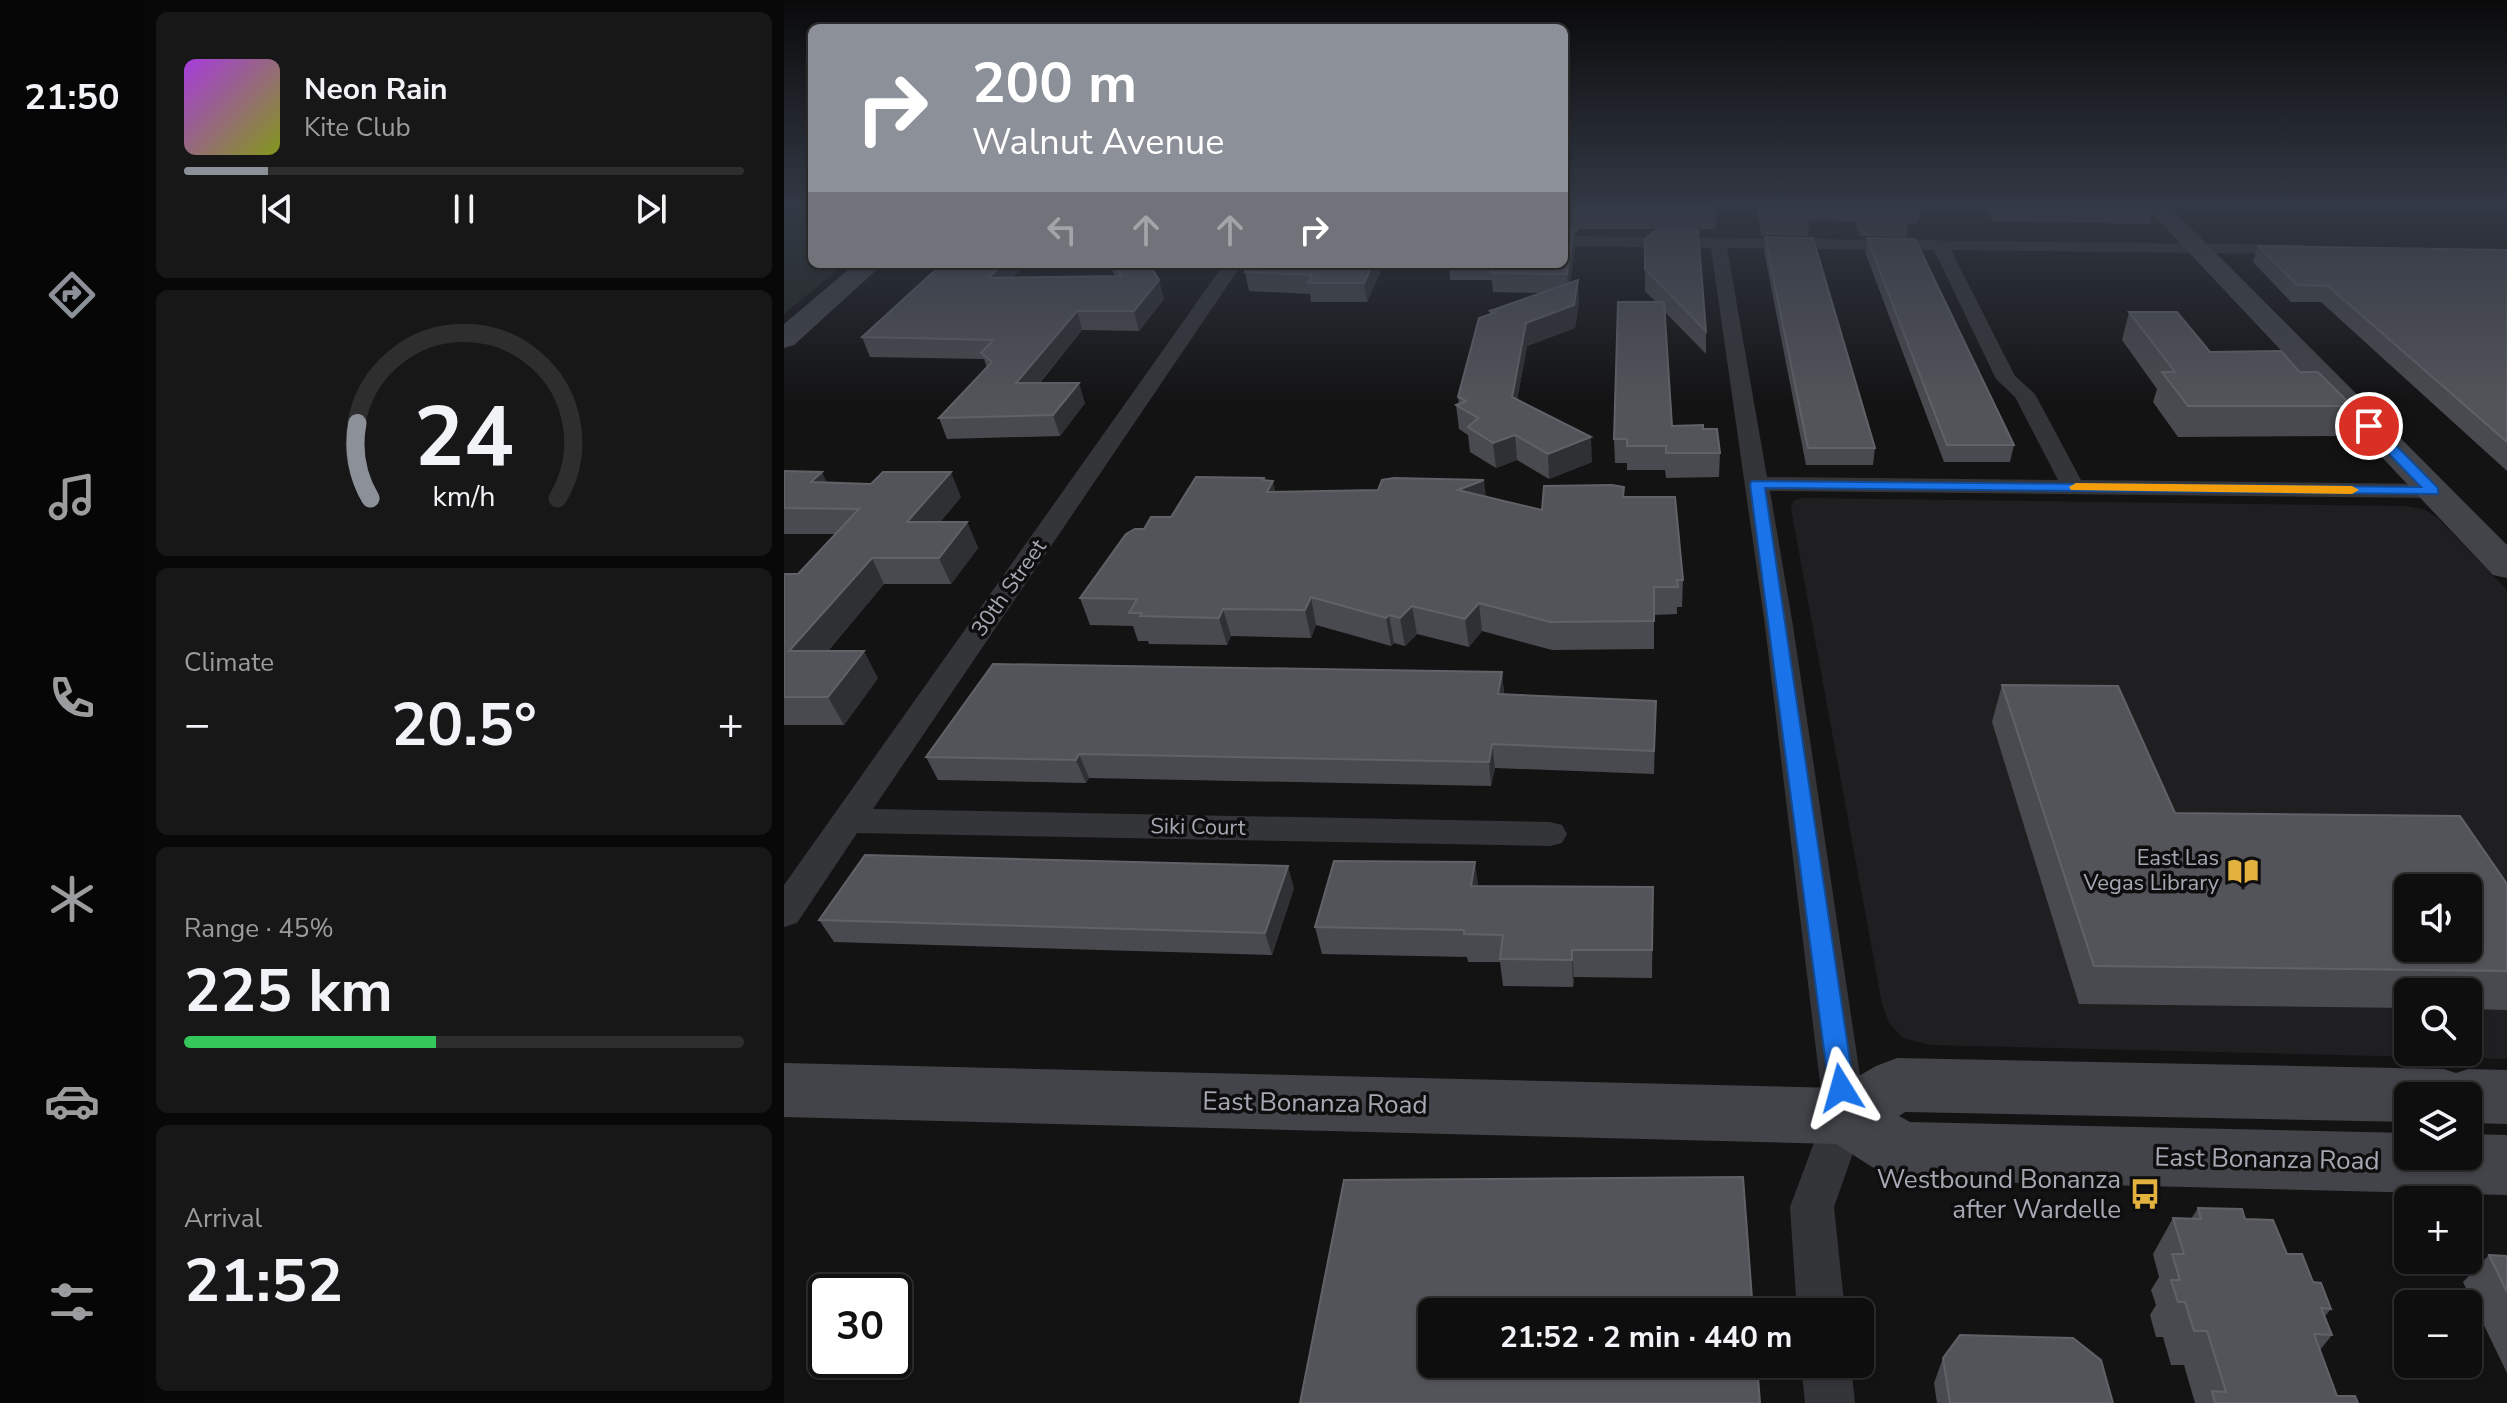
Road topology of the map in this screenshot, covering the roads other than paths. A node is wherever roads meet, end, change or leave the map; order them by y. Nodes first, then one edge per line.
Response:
1 (861, 271) edge
2 (1228, 271) edge
3 (1723, 271) edge
4 (1953, 271) edge
5 (2219, 271) edge
6 (784, 339) edge
7 (1757, 484) junction
8 (2073, 487) junction
9 (2433, 491) junction
10 (2507, 567) edge
11 (847, 821) junction
12 (1550, 834) dead end
13 (784, 913) edge
14 (784, 1090) edge
15 (2394, 1095) edge
16 (2482, 1096) edge
17 (2507, 1097) edge
18 (1845, 1116) junction
19 (2507, 1165) edge
20 (1820, 1298) edge
21 (1827, 1378) edge
22 (1830, 1403) edge

1 - 6 main road
2 - 11 street, 30th Street
3 - 7 street
4 - 8 street
5 - 9 main road
7 - 8 street
7 - 18 street
8 - 9 street
9 - 10 main road
11 - 12 street, Siki Court
11 - 13 street, 30th Street
14 - 18 main road, East Bonanza Road
15 - 18 main road
16 - 17 main road
18 - 19 main road, East Bonanza Road
18 - 20 street
21 - 22 street

